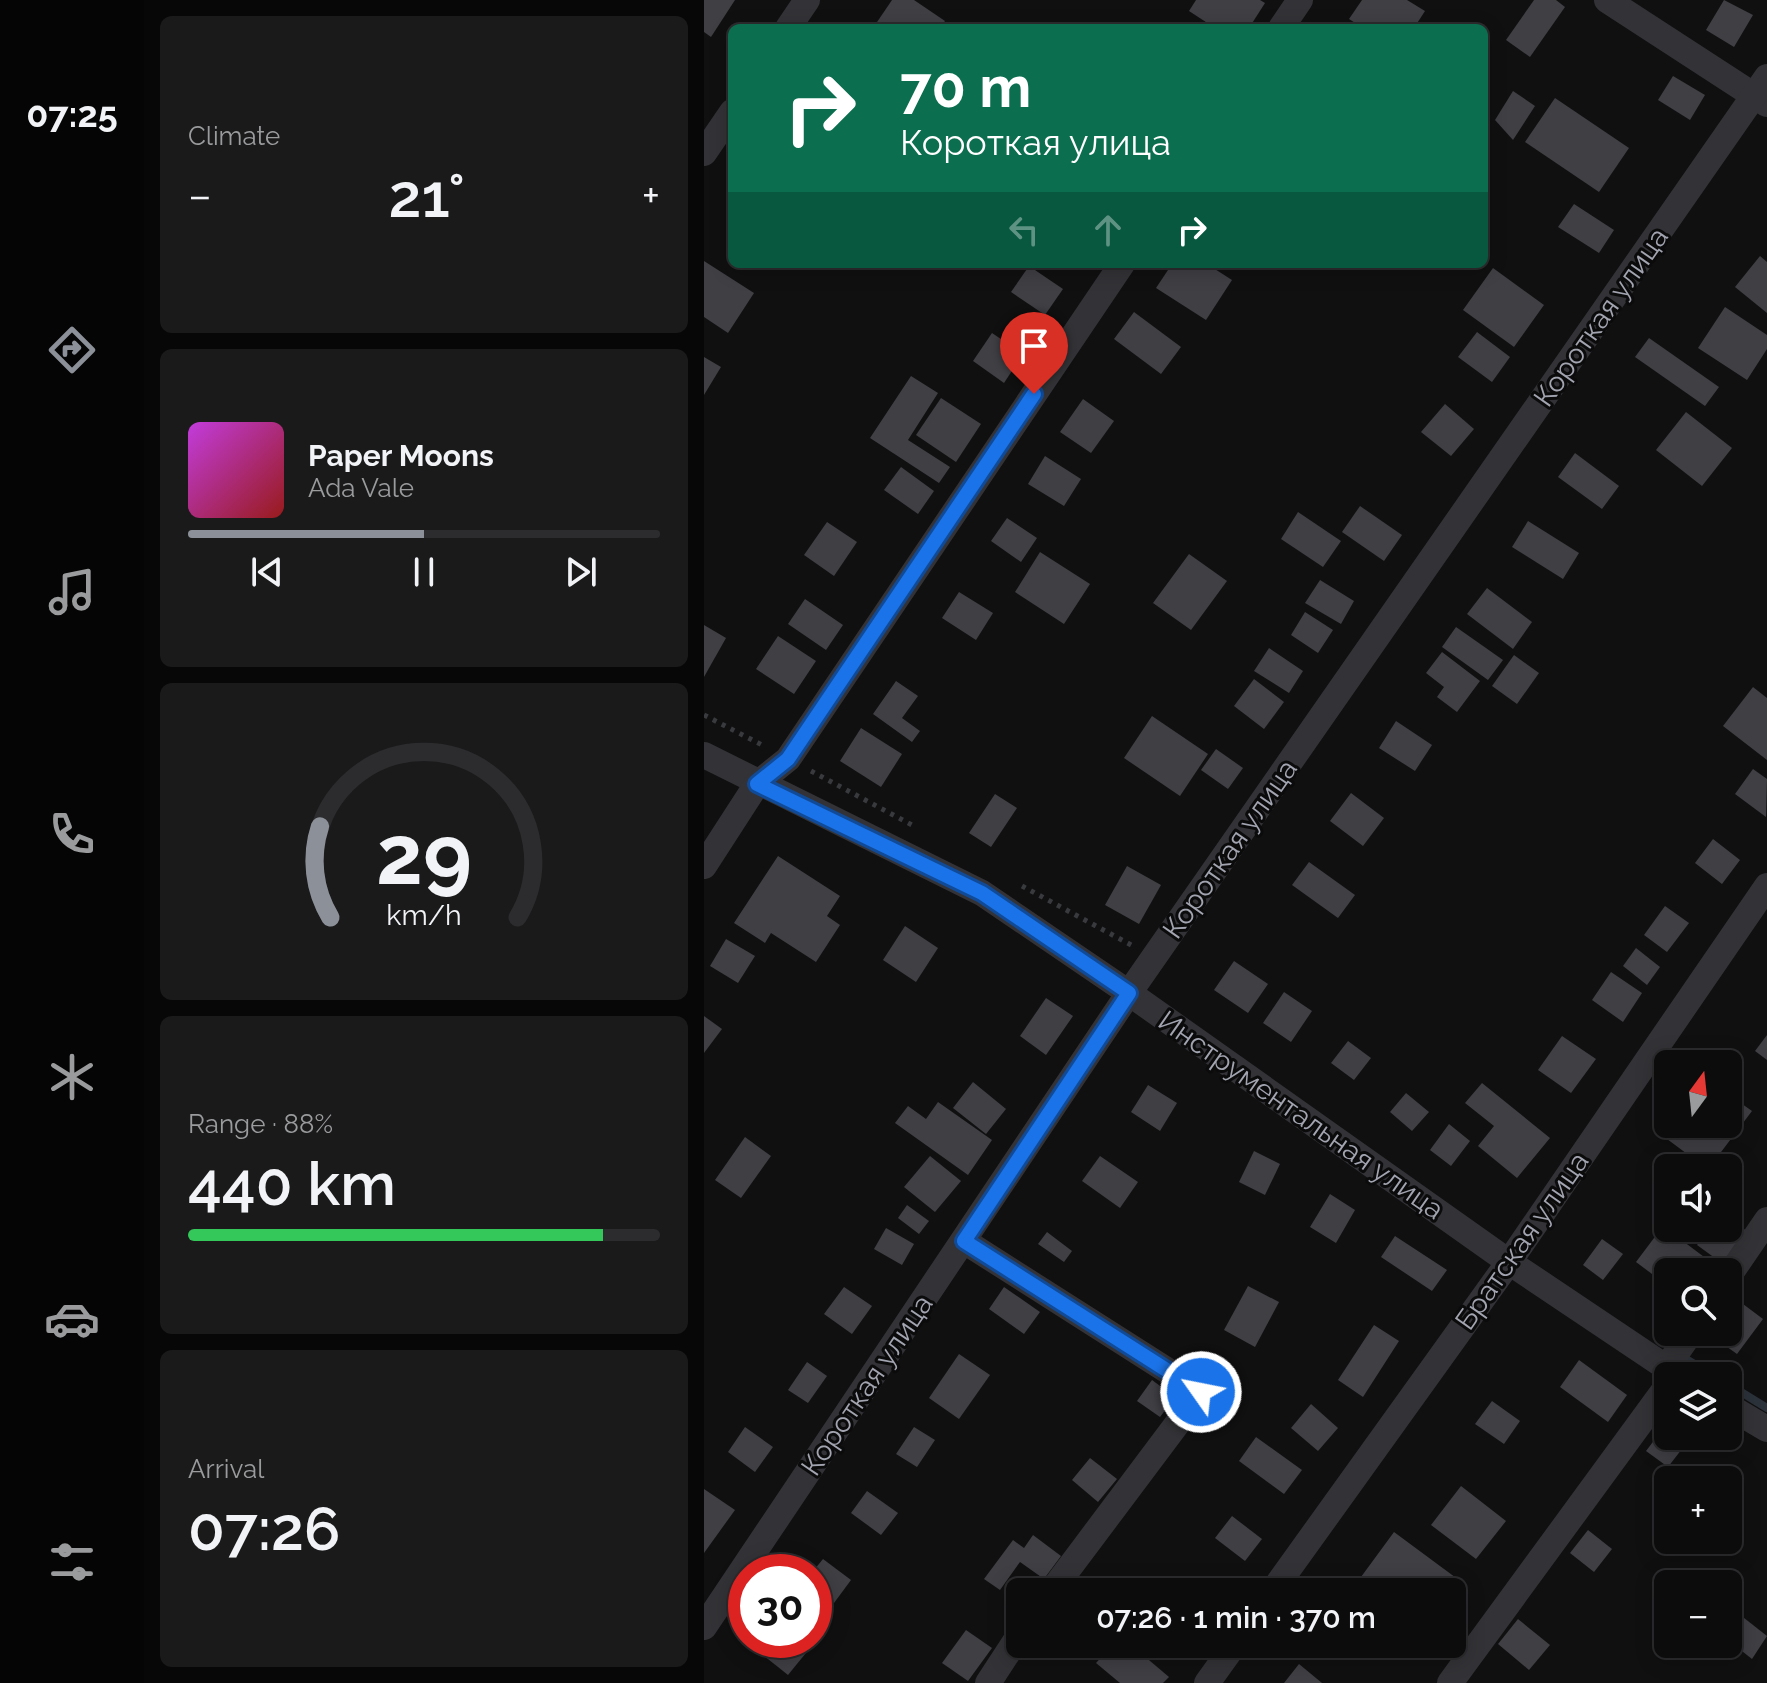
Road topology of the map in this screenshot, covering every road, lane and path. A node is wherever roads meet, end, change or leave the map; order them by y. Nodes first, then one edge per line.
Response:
1 (807, 0) edge
2 (1300, 0) edge
3 (1607, 0) edge
4 (791, 24) edge
5 (1284, 24) edge
6 (1763, 92) edge
7 (728, 118) edge
8 (704, 153) edge
9 (1119, 268) edge
10 (704, 755) edge
11 (757, 784) junction
12 (704, 866) edge
13 (1767, 886) edge
14 (1129, 993) junction
15 (1767, 1220) edge
16 (964, 1241) junction
17 (1741, 1258) edge
18 (1509, 1262) junction
19 (1654, 1363) edge
20 (1654, 1402) edge
21 (1742, 1414) edge
22 (1767, 1429) edge
23 (1062, 1578) edge
24 (1282, 1578) edge
25 (704, 1627) edge
26 (1006, 1655) edge
27 (1225, 1658) edge
28 (988, 1683) edge
29 (1207, 1683) edge
30 (1450, 1683) edge

1 - 4 street
2 - 5 street
3 - 6 street
6 - 14 street, Короткая улица
7 - 8 street
9 - 11 street
10 - 11 street, Инструментальная улица
11 - 12 street
11 - 14 street, Инструментальная улица
13 - 18 street, Братская улица
14 - 16 street, Короткая улица
14 - 18 street, Инструментальная улица
15 - 17 street
16 - 23 street
16 - 25 street, Короткая улица
18 - 19 street, Инструментальная улица
18 - 24 street, Братская улица
20 - 30 street
21 - 22 street
26 - 28 street
27 - 29 street

